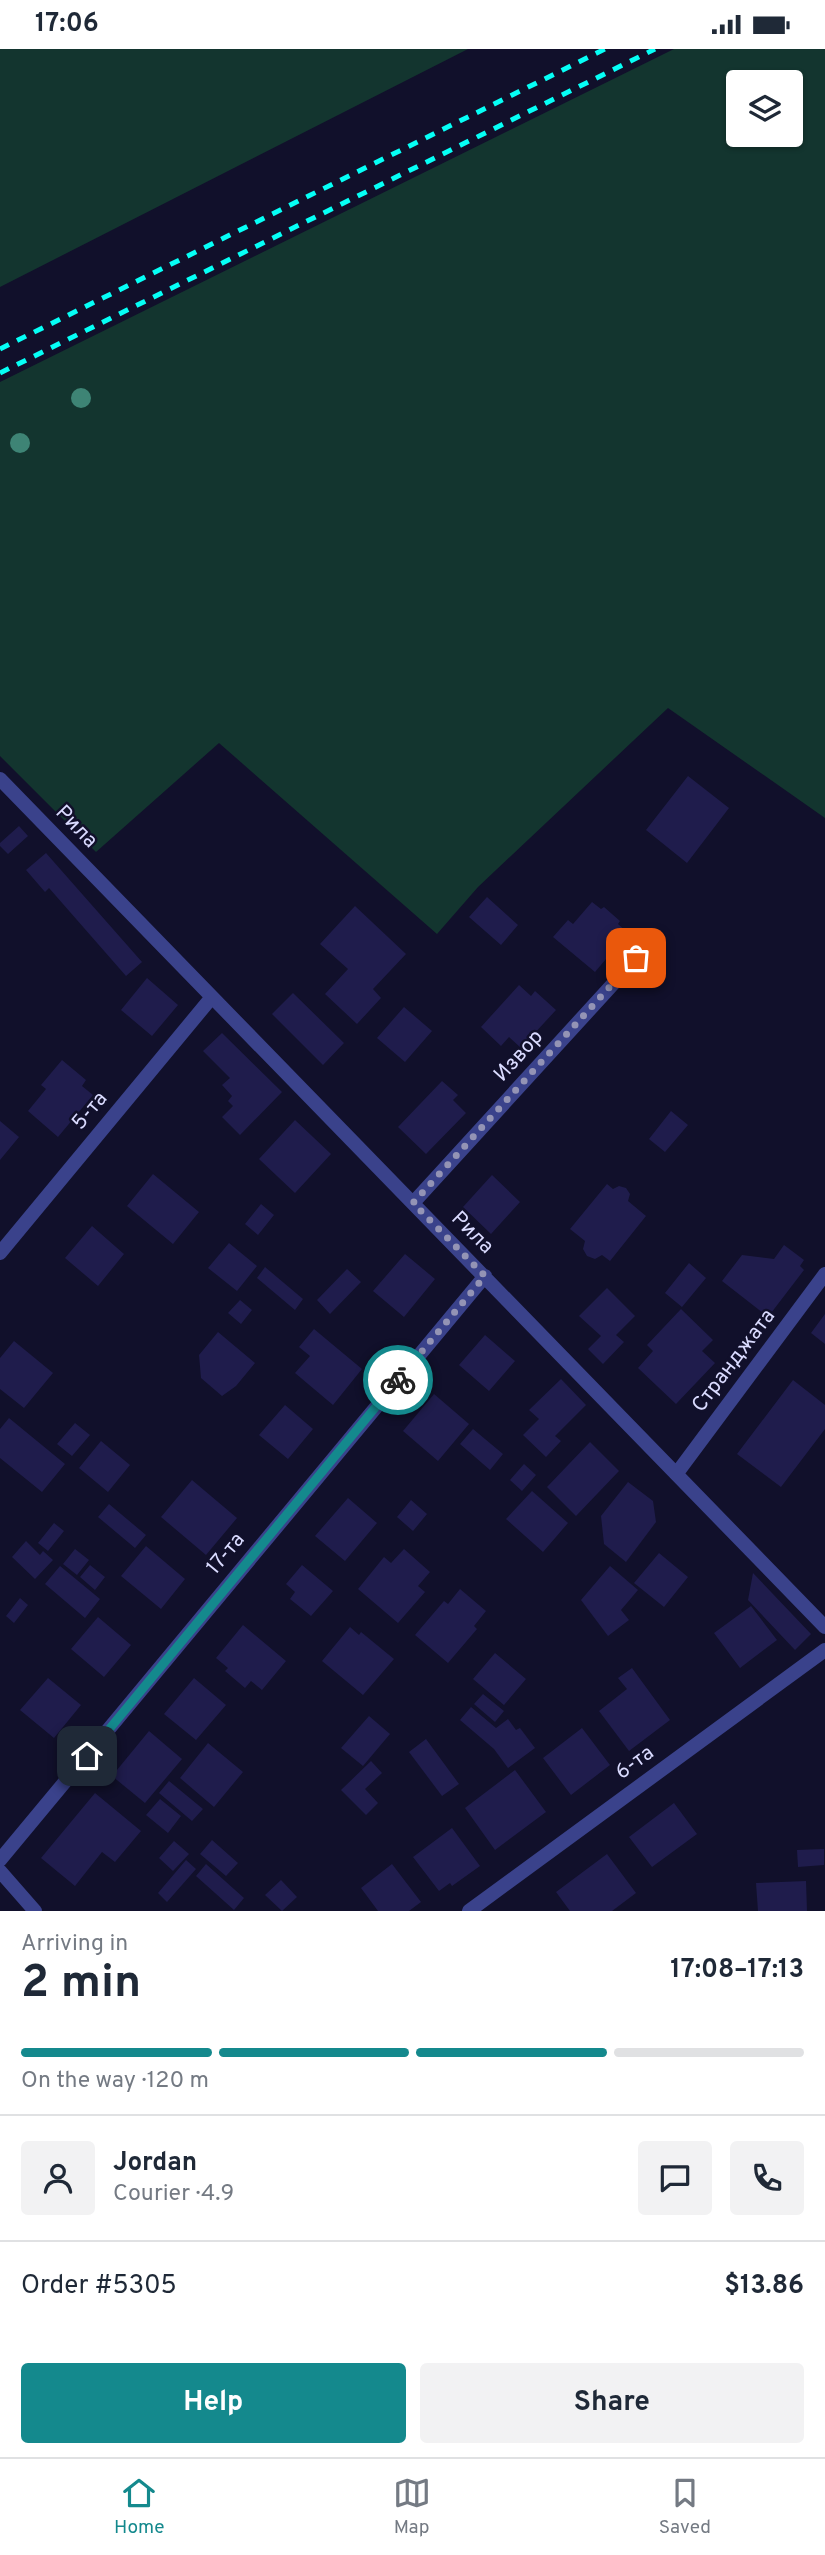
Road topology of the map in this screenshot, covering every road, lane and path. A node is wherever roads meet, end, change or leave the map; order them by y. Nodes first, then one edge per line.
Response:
1 (0, 779) edge
2 (655, 938) dead end
3 (212, 997) junction
4 (413, 1203) junction
5 (0, 1252) edge
6 (825, 1275) edge
7 (485, 1276) junction
8 (677, 1473) junction
9 (825, 1627) edge
10 (825, 1650) edge
11 (0, 1860) edge
12 (0, 1871) edge
13 (35, 1911) edge
14 (469, 1911) edge

1 - 3 street, Рила
2 - 4 street, Извор
3 - 4 street, Рила
3 - 5 street, 5-та
4 - 7 street, Рила
6 - 8 street, Странджата
7 - 8 street, Рила
7 - 11 street, 17-та
8 - 9 street, Рила
10 - 14 street, 6-та
12 - 13 street

